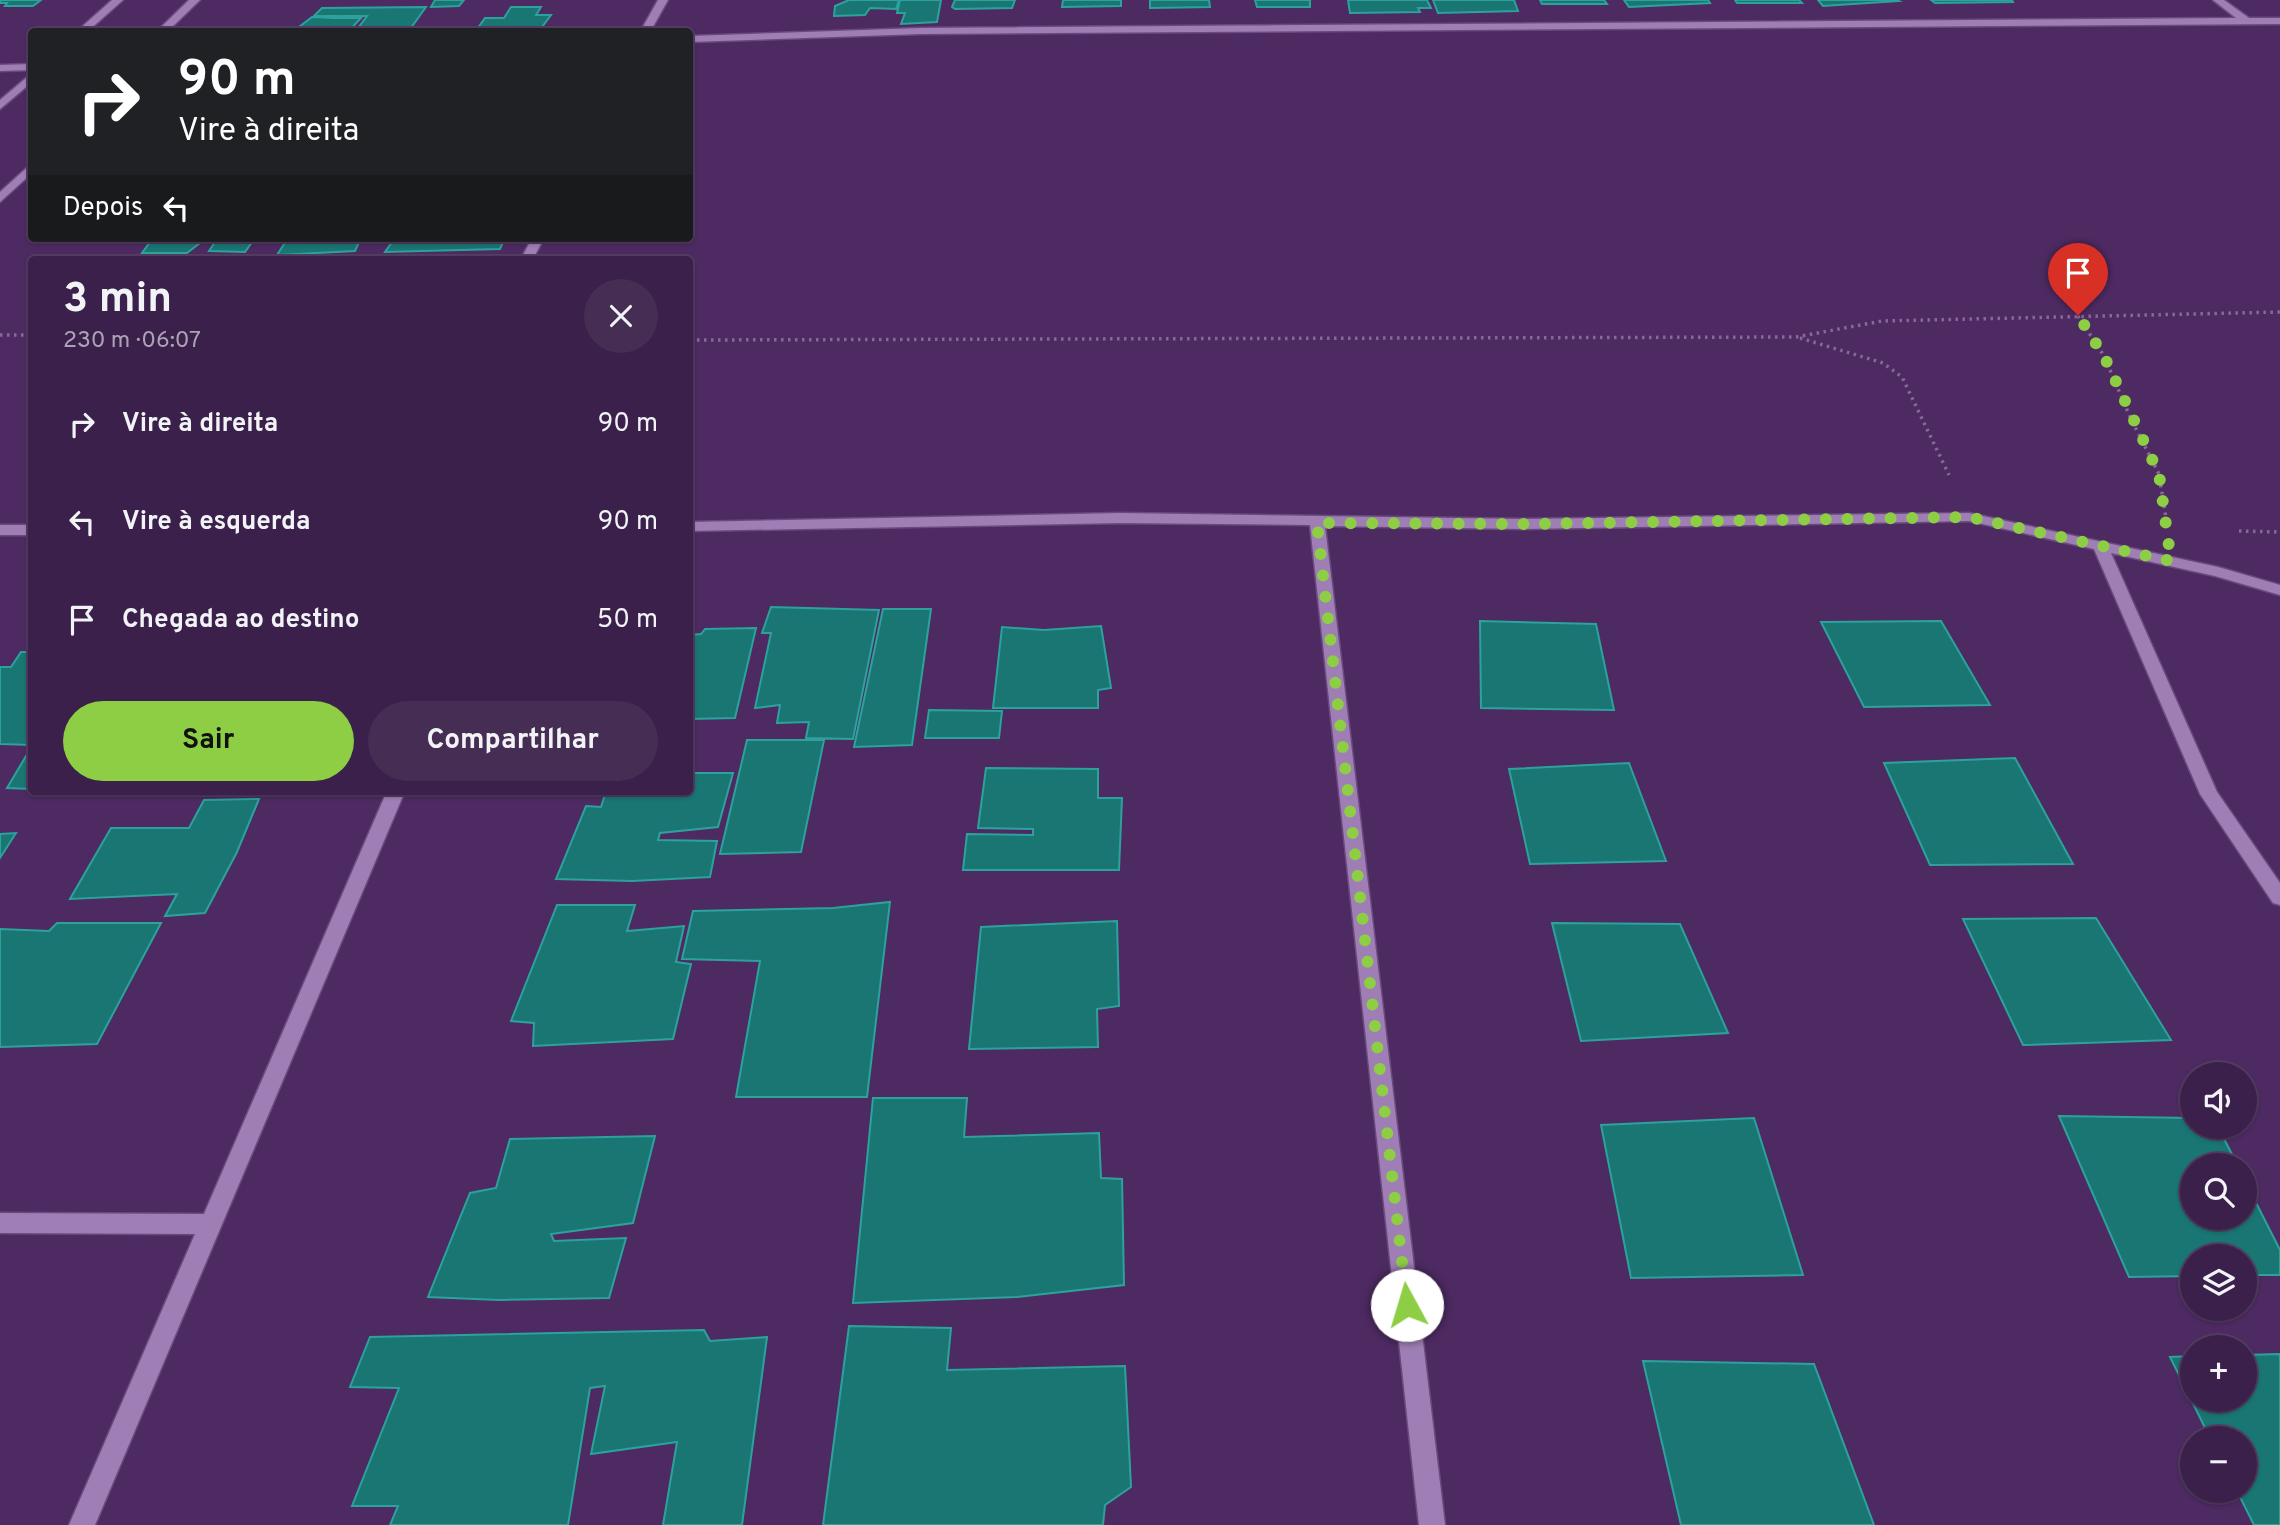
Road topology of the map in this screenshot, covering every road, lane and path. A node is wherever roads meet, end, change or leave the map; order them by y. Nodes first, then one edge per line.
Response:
1 (118, 0) edge
2 (195, 0) edge
3 (663, 0) edge
4 (2218, 0) edge
5 (2246, 21) junction
6 (2280, 21) edge
7 (85, 28) edge
8 (165, 28) edge
9 (647, 28) edge
10 (693, 39) edge
11 (28, 67) edge
12 (0, 68) edge
13 (28, 80) edge
14 (0, 106) edge
15 (28, 170) edge
16 (0, 199) edge
17 (2280, 312) edge
18 (2078, 315) junction
19 (0, 335) edge
20 (28, 335) edge
21 (1796, 337) junction
22 (693, 340) edge
23 (1969, 517) junction
24 (1317, 523) junction
25 (693, 527) edge
26 (0, 530) edge
27 (28, 530) edge
28 (2100, 545) junction
29 (2171, 561) junction
30 (2280, 590) edge
31 (394, 795) edge
32 (2280, 898) edge
33 (0, 1223) edge
34 (210, 1224) junction
35 (82, 1525) edge
36 (1432, 1525) edge

1 - 7 street
2 - 8 street
3 - 9 street
4 - 5 street
5 - 6 street
5 - 10 street
11 - 12 street
13 - 14 street
15 - 16 street
17 - 18 path
18 - 21 path
18 - 29 path
19 - 20 path
21 - 22 path
21 - 23 path
23 - 24 street
23 - 28 street
24 - 25 street
24 - 36 street
26 - 27 street
28 - 29 street
28 - 32 street
29 - 30 street
31 - 34 street
33 - 34 street
34 - 35 street

